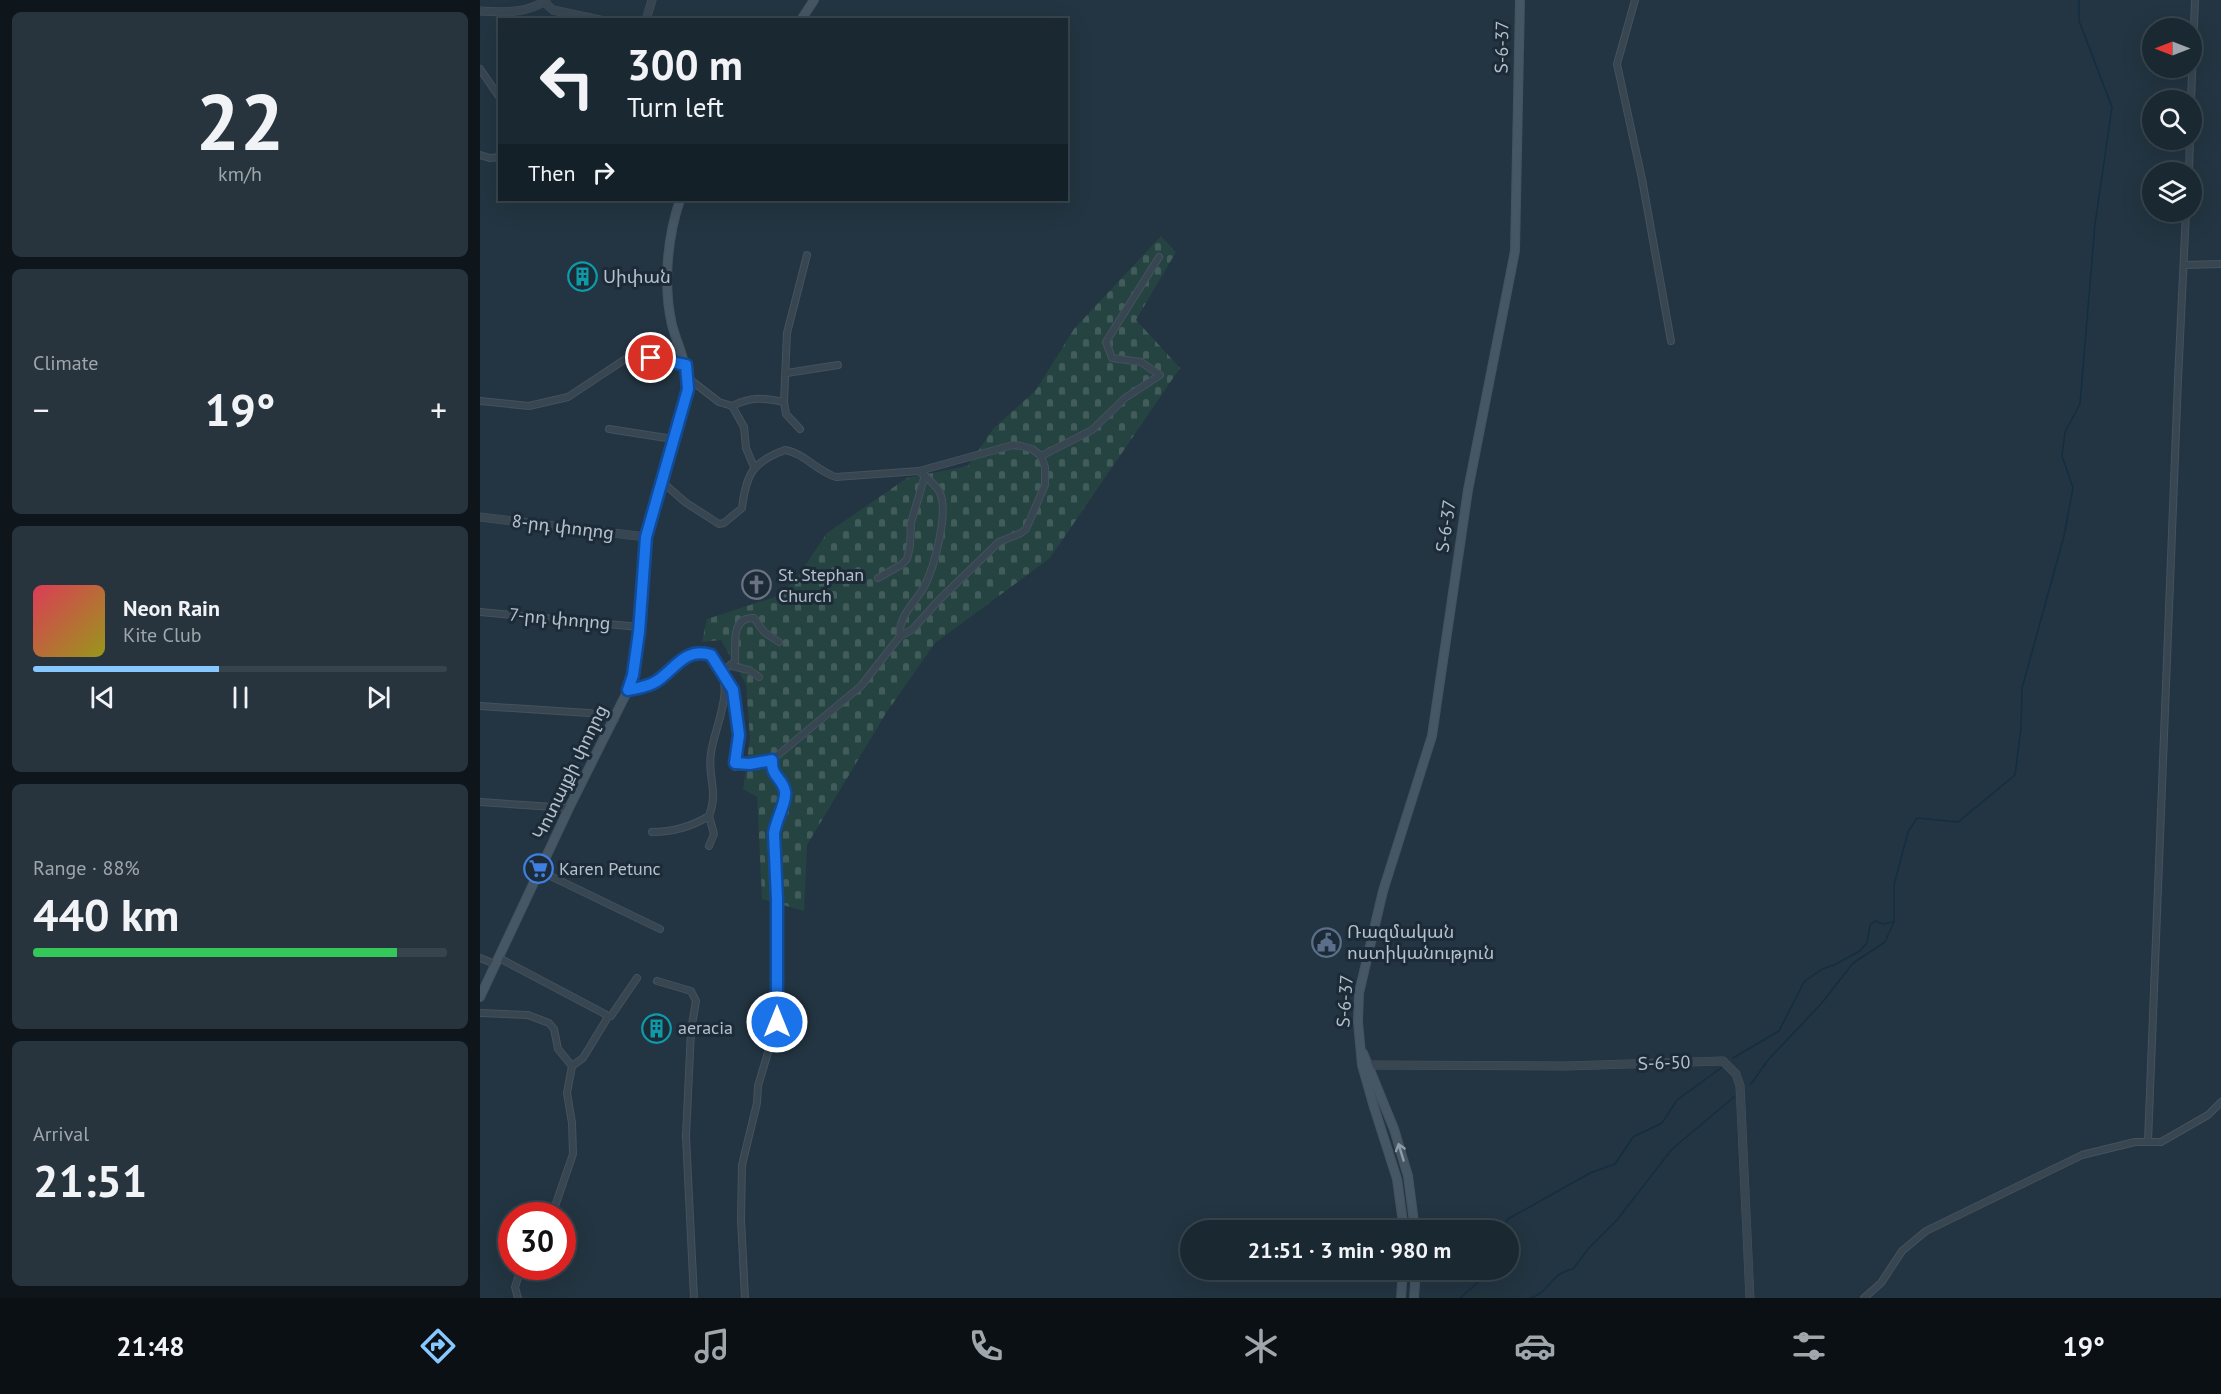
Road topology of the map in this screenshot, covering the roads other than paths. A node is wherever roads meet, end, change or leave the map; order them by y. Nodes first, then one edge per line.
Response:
1 (652, 0) edge
2 (814, 0) edge
3 (1520, 0) edge
4 (1635, 0) edge
5 (2195, 0) edge
6 (545, 1) edge
7 (480, 11) edge
8 (591, 18) edge
9 (647, 18) edge
10 (802, 18) edge
11 (480, 69) edge
12 (2192, 90) edge
13 (498, 95) edge
14 (480, 155) edge
15 (498, 157) edge
16 (679, 201) edge
17 (2186, 222) edge
18 (807, 255) dead end
19 (1159, 257) dead end
20 (2221, 264) edge
21 (2184, 265) junction
22 (1671, 341) dead end
23 (686, 365) junction
24 (838, 365) dead end
25 (787, 373) junction
26 (688, 378) junction
27 (480, 401) edge
28 (784, 402) junction
29 (732, 406) junction
30 (609, 429) dead end
31 (800, 429) dead end
32 (673, 439) junction
33 (1041, 456) junction
34 (754, 467) junction
35 (922, 473) junction
36 (661, 481) junction
37 (480, 517) edge
38 (646, 537) junction
39 (878, 578) dead end
40 (480, 612) edge
41 (639, 627) junction
42 (900, 636) junction
43 (780, 642) dead end
44 (732, 666) junction
45 (723, 671) junction
46 (759, 677) dead end
47 (628, 690) junction
48 (480, 706) edge
49 (615, 719) junction
50 (772, 760) junction
51 (480, 802) edge
52 (569, 808) junction
53 (709, 816) junction
54 (652, 832) dead end
55 (709, 846) dead end
56 (540, 871) junction
57 (660, 929) dead end
58 (480, 958) edge
59 (497, 961) junction
60 (637, 978) dead end
61 (657, 981) dead end
62 (480, 997) edge
63 (480, 1013) edge
64 (608, 1017) junction
65 (1366, 1065) junction
66 (572, 1066) junction
67 (2221, 1102) edge
68 (2148, 1142) junction
69 (1408, 1176) junction
70 (1397, 1179) junction
71 (556, 1202) edge
72 (1403, 1220) edge
73 (1414, 1220) edge
74 (517, 1280) edge
75 (1402, 1280) edge
76 (1415, 1280) edge
77 (518, 1298) edge
78 (694, 1298) edge
79 (745, 1298) edge
80 (1401, 1298) edge
81 (1414, 1298) edge
82 (1750, 1298) edge
83 (1864, 1298) edge

1 - 9 street
2 - 10 main road
3 - 65 main road, Տ-6-37 / Տ-6-37
4 - 22 street
5 - 12 street
6 - 7 street
6 - 8 street
11 - 13 street
14 - 15 street
16 - 23 main road, Կոտայքի փողոց
17 - 21 street
18 - 25 street
19 - 33 street
20 - 21 street
21 - 68 street
23 - 26 main road, Կոտայքի փողոց
23 - 27 street
24 - 25 street
25 - 28 street
26 - 29 street
26 - 32 main road, Կոտայքի փողոց
28 - 29 street
28 - 31 street
29 - 34 street
30 - 32 street
32 - 36 main road, Կոտայքի փողոց
33 - 35 street
33 - 42 street
34 - 35 street
34 - 36 street
35 - 39 street
35 - 42 street
36 - 38 main road, Կոտայքի փողոց
37 - 38 street, 8-րդ փողոց
38 - 41 main road, Կոտայքի փողոց
40 - 41 street, 7-րդ փողոց
41 - 47 main road, Կոտայքի փողոց
42 - 50 street
43 - 44 street
44 - 45 street
44 - 46 street
45 - 47 street
45 - 50 street
45 - 53 street
47 - 49 main road, Կոտայքի փողոց
48 - 49 street
49 - 52 main road, Կոտայքի փողոց
50 - 79 street
51 - 52 street
52 - 56 main road, Կոտայքի փողոց
53 - 54 street
53 - 55 street
56 - 57 street
56 - 59 main road, Կոտայքի փողոց
58 - 59 street
59 - 62 main road, Կոտայքի փողոց
59 - 64 street
60 - 64 street
61 - 78 street
63 - 66 street
64 - 66 street
69 -> 65 main road, Տ-6-37
65 - 70 main road, Տ-6-37
65 - 82 street, Տ-6-50 / Տ-6-50
66 - 71 street
67 - 68 street
68 - 83 street
69 - 70 main road
69 - 73 main road, Տ-6-37
70 - 72 main road, Տ-6-37
74 - 77 street
75 - 80 main road
76 - 81 main road

